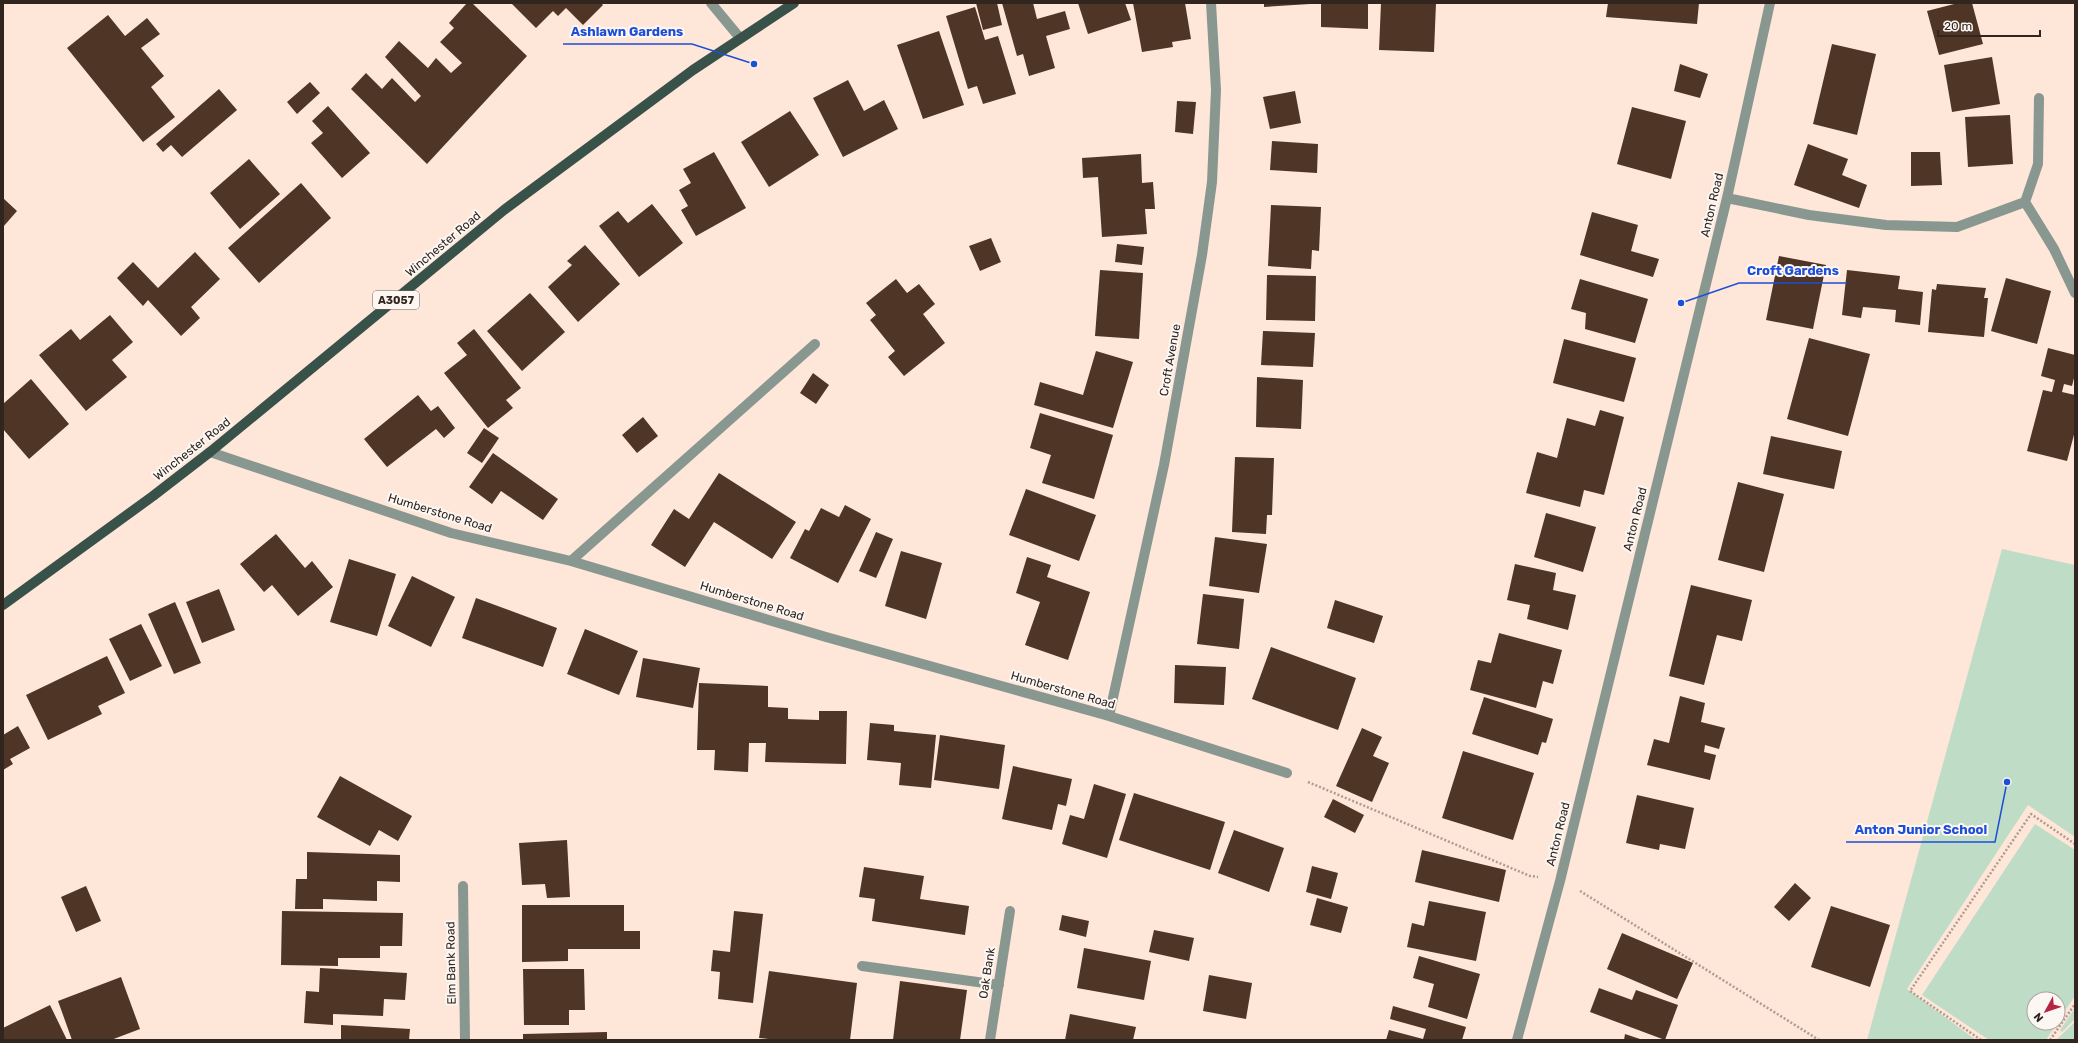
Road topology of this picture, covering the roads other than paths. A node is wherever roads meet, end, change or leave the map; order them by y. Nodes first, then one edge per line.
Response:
1 (711, 3) edge
2 (794, 3) edge
3 (1211, 3) edge
4 (1770, 3) edge
5 (740, 38) junction
6 (2040, 98) dead end
7 (1727, 198) junction
8 (2026, 202) junction
9 (2075, 293) edge
10 (816, 344) dead end
11 (210, 452) junction
12 (571, 561) junction
13 (3, 605) edge
14 (1109, 716) junction
15 (1287, 773) dead end
16 (463, 886) dead end
17 (1010, 911) dead end
18 (862, 966) dead end
19 (999, 985) junction
20 (465, 1040) edge
21 (990, 1040) edge
22 (1517, 1040) edge

1 - 5 street
2 - 5 main road, Winchester Road / A3057
3 - 14 street, Croft Avenue
4 - 7 street, Anton Road
5 - 11 main road, Winchester Road / A3057
6 - 8 street
7 - 8 street
7 - 22 street, Anton Road
8 - 9 street
10 - 12 street
11 - 12 street, Humberstone Road
11 - 13 main road, Winchester Road / A3057
12 - 14 street, Humberstone Road
14 - 15 street, Humberstone Road
16 - 20 street, Elm Bank Road
17 - 19 street, Oak Bank
18 - 19 street
19 - 21 street, Oak Bank

